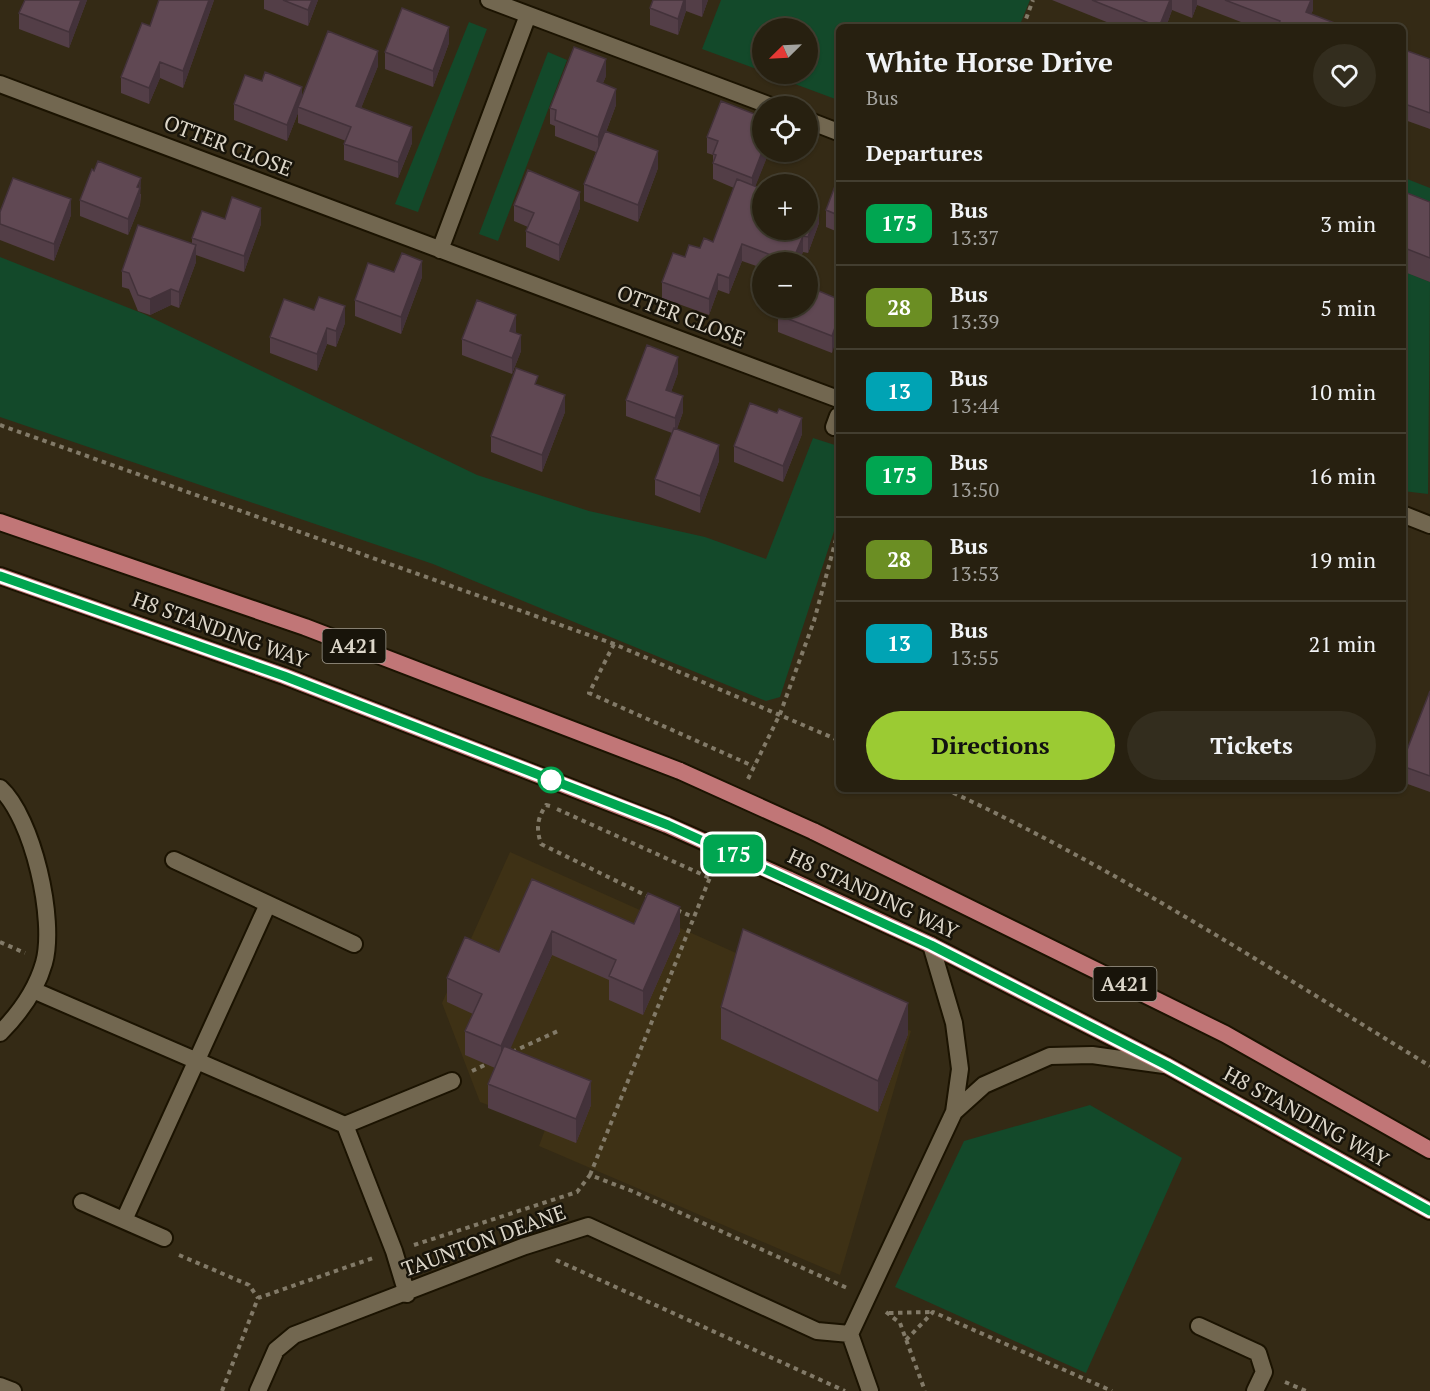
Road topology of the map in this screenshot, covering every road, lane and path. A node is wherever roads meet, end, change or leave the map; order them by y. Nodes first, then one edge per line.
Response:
1 (489, 0) edge
2 (1033, 0) edge
3 (528, 15) junction
4 (1024, 24) edge
5 (0, 84) edge
6 (752, 99) edge
7 (818, 124) edge
8 (836, 131) edge
9 (440, 250) junction
10 (836, 398) edge
11 (0, 425) edge
12 (1406, 516) edge
13 (0, 522) edge
14 (1430, 525) edge
15 (5, 577) edge
16 (614, 644) junction
17 (836, 739) edge
18 (753, 766) dead end
19 (0, 788) edge
20 (952, 792) edge
21 (174, 860) dead end
22 (710, 878) dead end
23 (662, 903) edge
24 (268, 904) junction
25 (672, 908) edge
26 (693, 917) dead end
27 (354, 944) dead end
28 (931, 945) junction
29 (33, 990) junction
30 (558, 1031) dead end
31 (0, 1033) edge
32 (506, 1055) edge
33 (195, 1059) junction
34 (495, 1060) edge
35 (1166, 1065) junction
36 (1430, 1066) edge
37 (452, 1081) joint
38 (954, 1112) junction
39 (345, 1125) junction
40 (1430, 1150) edge
41 (82, 1202) dead end
42 (1430, 1211) edge
43 (124, 1220) junction
44 (164, 1238) joint
45 (525, 1246) junction
46 (407, 1294) junction
47 (258, 1298) dead end
48 (933, 1312) junction
49 (888, 1313) dead end
50 (1199, 1326) dead end
51 (850, 1334) junction
52 (0, 1386) edge
53 (13, 1391) edge
54 (258, 1391) edge
55 (845, 1391) edge
56 (870, 1391) edge
57 (925, 1391) edge
58 (1112, 1391) edge
59 (1255, 1391) edge

1 - 3 street
2 - 4 path
3 - 6 street
3 - 9 street
5 - 9 street, OTTER CLOSE
7 - 8 street
9 - 10 street, OTTER CLOSE
11 - 16 path
12 - 14 street
13 - 40 highway, H8 STANDING WAY / A421, bridge
15 - 28 highway, H8 STANDING WAY / A421, bridge
16 - 17 path
16 - 18 path
19 - 29 street
20 - 36 path
21 - 24 street
22 - 23 path
24 - 27 street
24 - 33 street
25 - 26 path
28 - 35 highway, H8 STANDING WAY / A421
28 - 38 street
29 - 31 street
29 - 33 street
30 - 32 path
33 - 39 street
33 - 43 street
34 - 37 path
35 - 38 street
35 - 42 highway, H8 STANDING WAY / A421
37 - 39 street
38 - 51 street
39 - 46 street
41 - 43 street
43 - 44 street
44 - 47 path
45 - 46 street, TAUNTON DEANE
45 - 51 street, TAUNTON DEANE
45 - 55 path
46 - 54 street, TAUNTON DEANE
48 - 49 path
48 - 57 path
48 - 58 path
50 - 59 street
51 - 56 street
52 - 53 street

